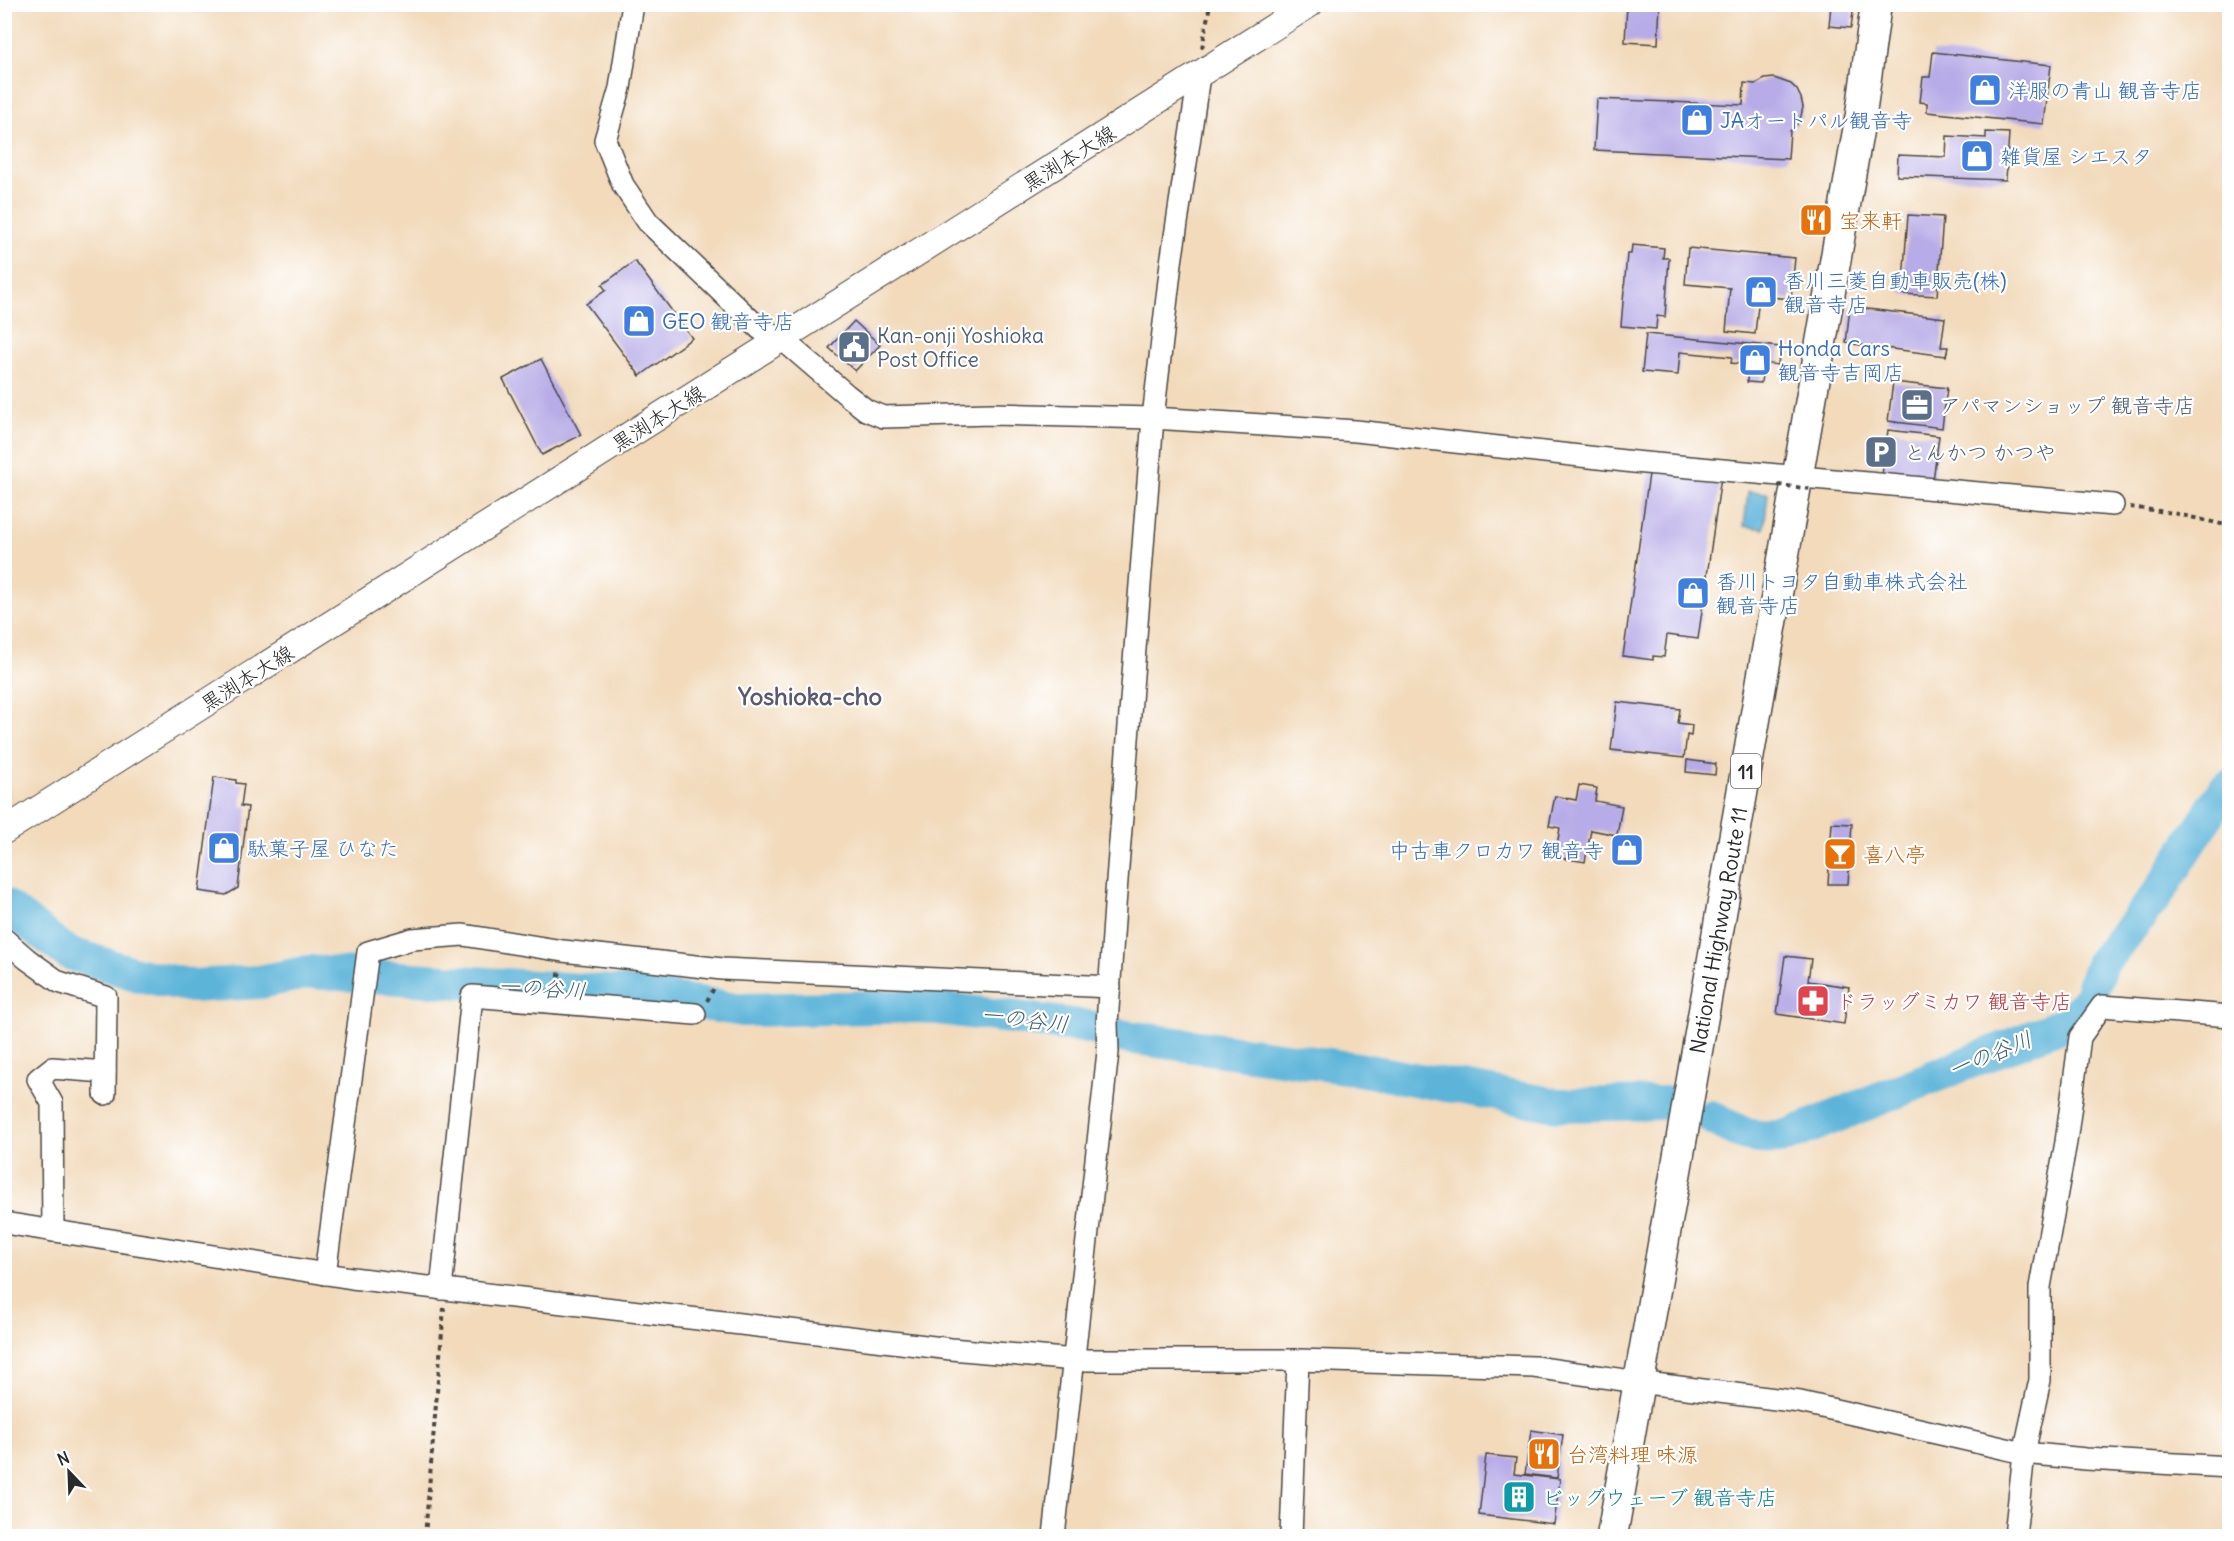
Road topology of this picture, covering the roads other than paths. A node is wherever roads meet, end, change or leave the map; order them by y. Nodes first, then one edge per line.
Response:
1 (633, 4) edge
2 (1310, 4) edge
3 (1876, 4) edge
4 (1199, 76) junction
5 (783, 340) junction
6 (1153, 418) junction
7 (1796, 484) junction
8 (2113, 505) road end
9 (4, 831) edge
10 (4, 939) edge
11 (1110, 987) junction
12 (695, 1014) dead end
13 (2229, 1016) edge
14 (105, 1072) junction
15 (105, 1094) dead end
16 (4, 1223) edge
17 (52, 1231) junction
18 (325, 1274) junction
19 (443, 1289) junction
20 (1075, 1360) junction
21 (1298, 1360) junction
22 (1638, 1382) junction
23 (2024, 1453) junction
24 (2229, 1467) edge
25 (1054, 1536) edge
26 (1291, 1536) edge
27 (1612, 1536) edge
28 (2015, 1536) edge

1 - 5 street
2 - 4 main road, 黒渕本大線
3 - 7 highway, National Highway Route 11 / 11
4 - 5 main road, 黒渕本大線
4 - 6 street
5 - 6 street
5 - 9 main road, 黒渕本大線
6 - 7 street
6 - 11 street
7 - 8 street
7 - 22 highway, National Highway Route 11 / 11
10 - 14 street
11 - 18 street
11 - 20 street
12 - 19 street
13 - 23 street
14 - 15 street
14 - 17 street
16 - 17 street
17 - 18 street
18 - 19 street
19 - 20 street
20 - 21 street
20 - 25 street
21 - 22 street
21 - 26 street
22 - 23 street
22 - 27 highway, National Highway Route 11 / 11
23 - 24 street
23 - 28 street

